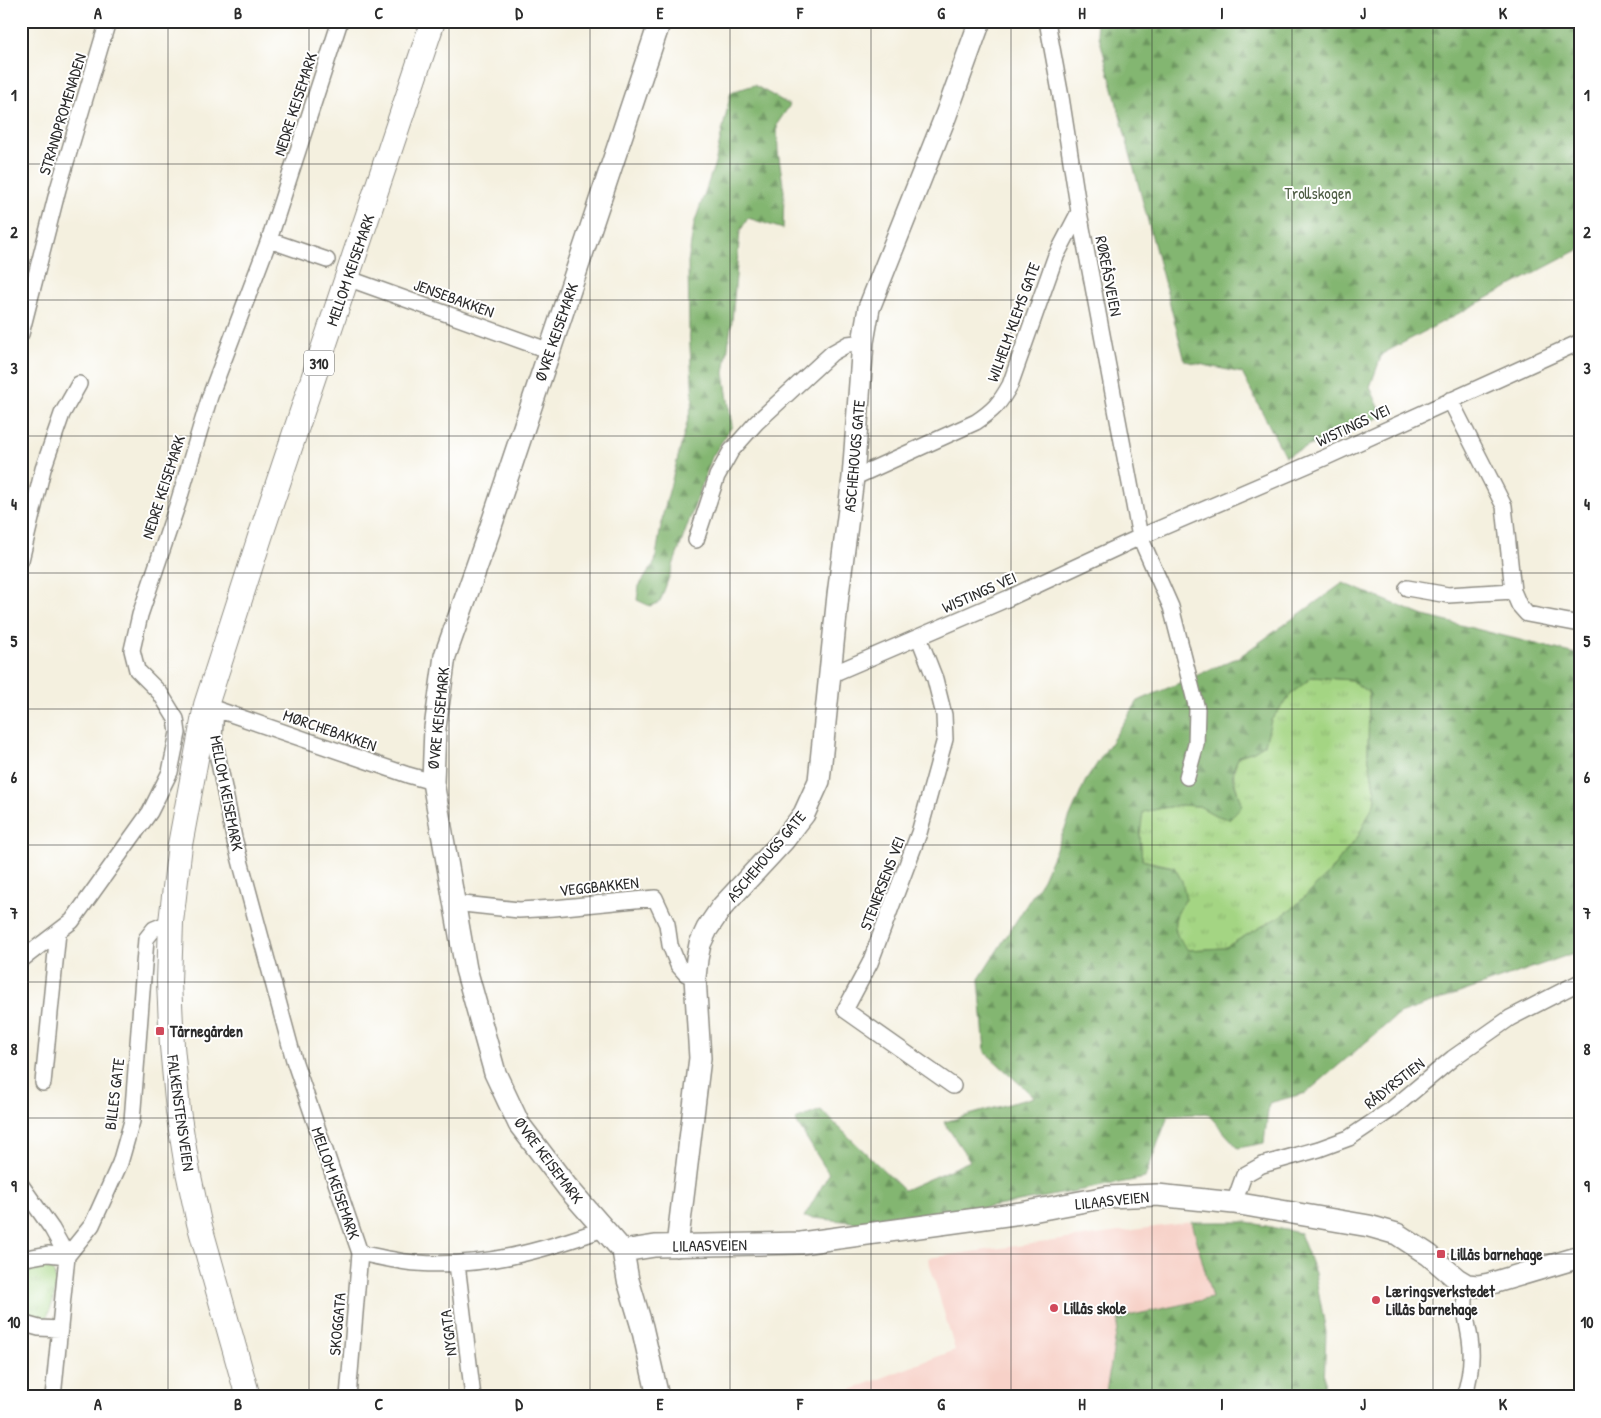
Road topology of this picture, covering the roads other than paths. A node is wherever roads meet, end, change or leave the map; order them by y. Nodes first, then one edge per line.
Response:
1 (108, 21) edge
2 (340, 21) edge
3 (433, 21) edge
4 (660, 21) edge
5 (980, 21) edge
6 (1047, 21) edge
7 (1079, 212) junction
8 (268, 240) junction
9 (326, 260) dead end
10 (347, 278) junction
11 (21, 334) edge
12 (863, 342) junction
13 (1580, 342) edge
14 (550, 351) junction
15 (79, 384) dead end
16 (1450, 400) junction
17 (853, 478) junction
18 (1140, 537) junction
19 (696, 540) dead end
20 (21, 560) edge
21 (1407, 588) dead end
22 (1513, 591) junction
23 (1580, 624) edge
24 (919, 638) junction
25 (830, 674) junction
26 (211, 707) junction
27 (1187, 777) dead end
28 (433, 782) junction
29 (454, 903) junction
30 (171, 922) junction
31 (58, 932) junction
32 (21, 960) edge
33 (695, 977) junction
34 (1580, 982) edge
35 (43, 1083) dead end
36 (953, 1086) dead end
37 (21, 1185) edge
38 (1234, 1203) junction
39 (603, 1229) junction
40 (677, 1246) junction
41 (623, 1251) junction
42 (360, 1253) junction
43 (67, 1256) junction
44 (1580, 1257) edge
45 (21, 1258) edge
46 (457, 1264) junction
47 (1467, 1284) junction
48 (21, 1323) edge
49 (60, 1329) junction
50 (53, 1397) edge
51 (248, 1397) edge
52 (348, 1397) edge
53 (473, 1397) edge
54 (658, 1397) edge
55 (1464, 1397) edge

1 - 11 street, STRANDPROMENADEN
2 - 8 street, NEDRE KEISEMARK
3 - 10 main road, MELLOM KEISEMARK / 310
4 - 14 street, ØVRE KEISEMARK
5 - 12 street, ASCHEHOUGS GATE
6 - 7 street, RØREÅSVEIEN
7 - 17 street, WILHELM KLEMS GATE
7 - 18 street, RØREÅSVEIEN
8 - 9 street
8 - 31 street, NEDRE KEISEMARK
10 - 14 street, JENSEBAKKEN
10 - 26 main road, MELLOM KEISEMARK / 310
12 - 17 street, ASCHEHOUGS GATE
12 - 19 street
13 - 16 street, WISTINGS VEI
14 - 28 street, ØVRE KEISEMARK
15 - 20 street
16 - 18 street, WISTINGS VEI
16 - 22 street
17 - 25 street, ASCHEHOUGS GATE
18 - 24 street, WISTINGS VEI
18 - 27 street
21 - 22 street
22 - 23 street
24 - 25 street, WISTINGS VEI
24 - 36 street, STENERSENS VEI
25 - 33 street, ASCHEHOUGS GATE
26 - 28 street, MØRCHEBAKKEN
26 - 30 main road, FALKENSTENSVEIEN / 310
26 - 42 street, MELLOM KEISEMARK
28 - 29 street, ØVRE KEISEMARK
29 - 33 street, VEGGBAKKEN
29 - 39 street, ØVRE KEISEMARK
30 - 43 street, BILLES GATE
30 - 51 main road, FALKENSTENSVEIEN / 310
31 - 32 street, NEDRE KEISEMARK
31 - 35 street
33 - 40 street, ASCHEHOUGS GATE
34 - 38 street, RÅDYRSTIEN
37 - 43 street
38 - 40 street, LILAASVEIEN
38 - 47 street, LILAASVEIEN
39 - 41 street, ØVRE KEISEMARK
39 - 46 street, MELLOM KEISEMARK
40 - 41 street, LILAASVEIEN
41 - 54 street
42 - 46 street, MELLOM KEISEMARK
42 - 52 street, SKOGGATA
43 - 45 street
43 - 49 street
44 - 47 street
46 - 53 street, NYGATA
47 - 55 street
48 - 49 street
49 - 50 street

